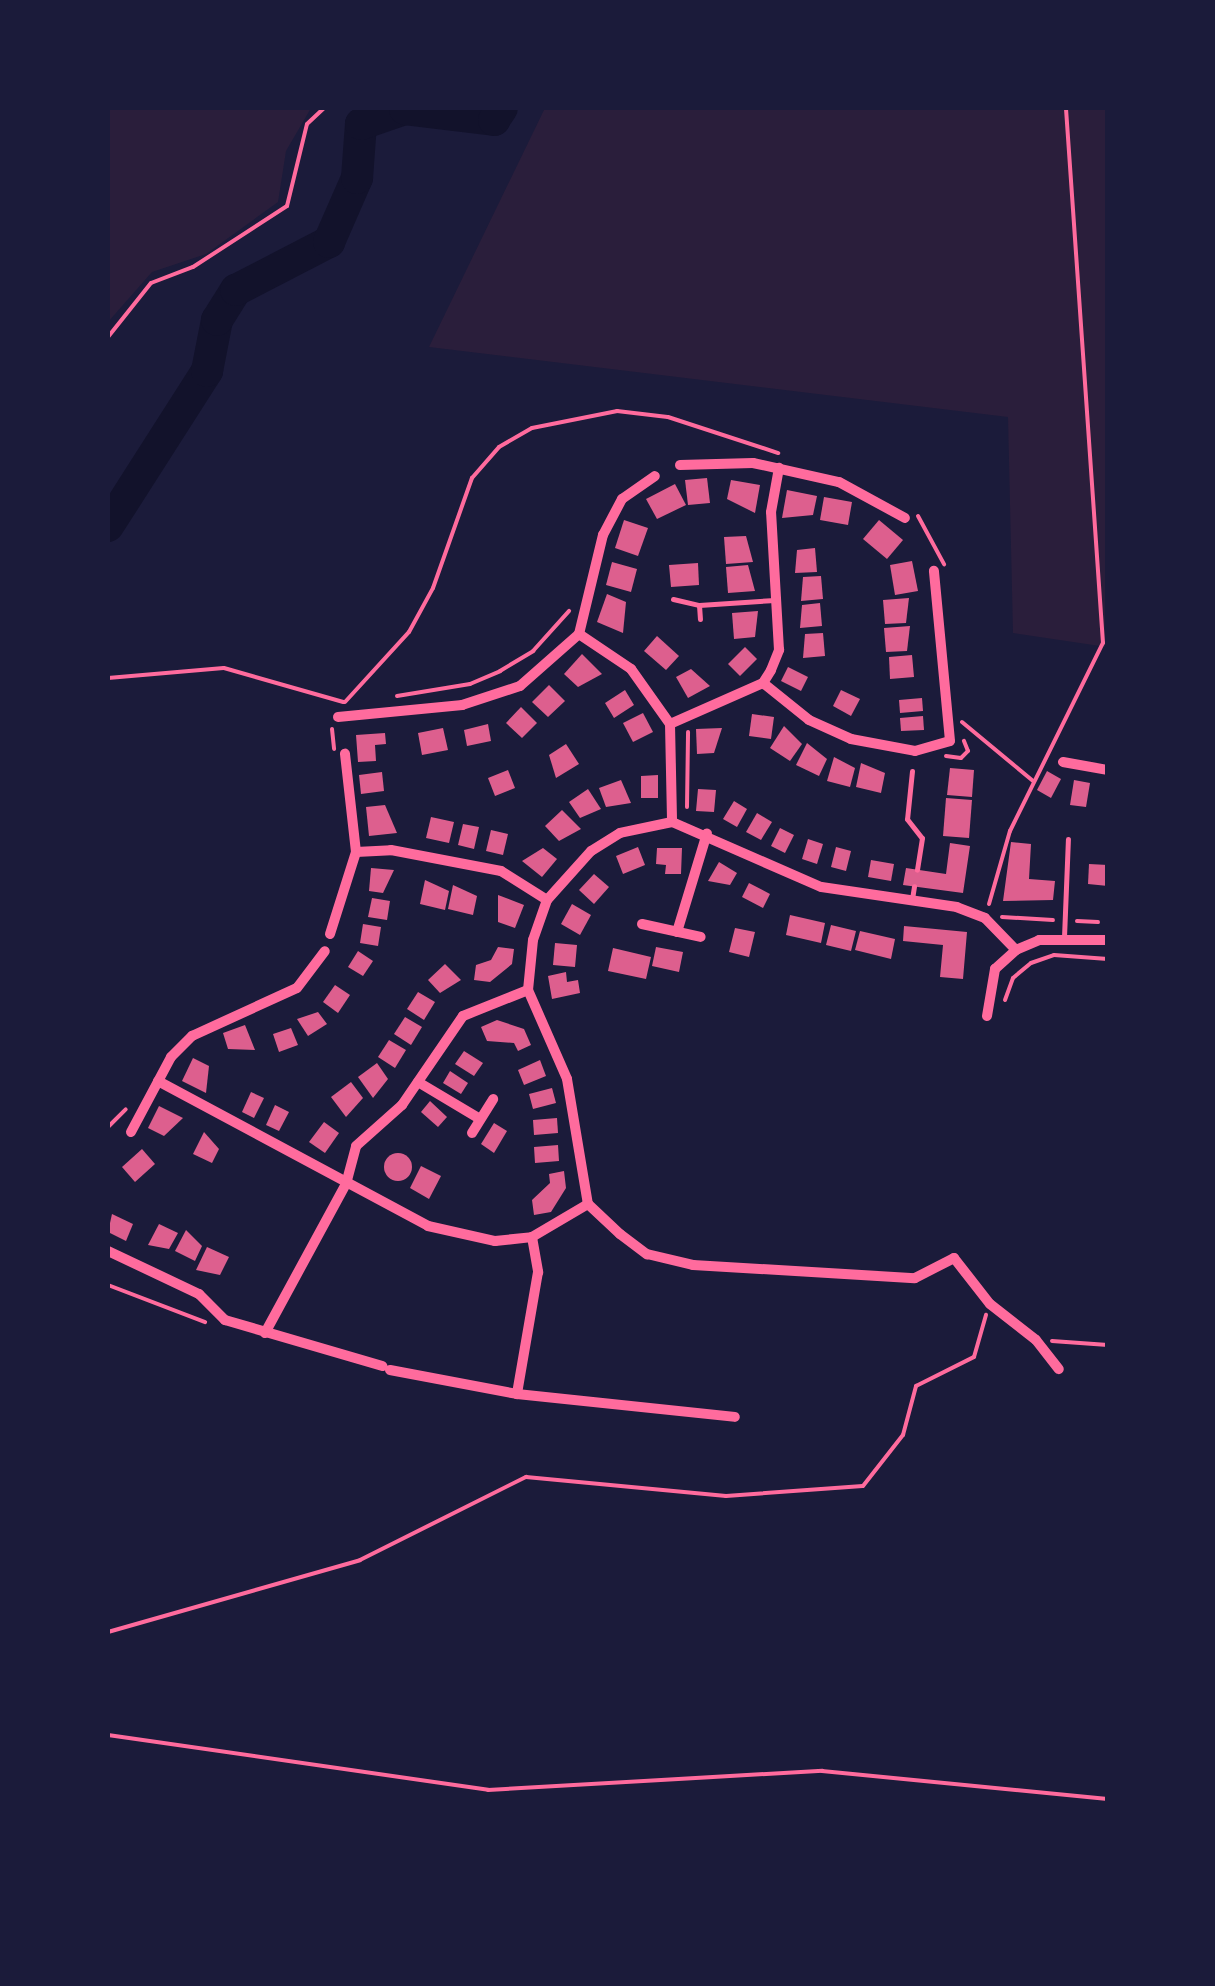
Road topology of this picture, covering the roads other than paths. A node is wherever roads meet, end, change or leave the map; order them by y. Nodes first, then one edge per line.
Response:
1 (680, 464) dead end
2 (780, 468) junction
3 (655, 476) dead end
4 (910, 516) road end
5 (940, 572) road end
6 (673, 599) dead end
7 (778, 599) junction
8 (699, 606) junction
9 (700, 619) dead end
10 (579, 634) junction
11 (762, 682) junction
12 (338, 717) road end
13 (670, 724) junction
14 (345, 754) dead end
15 (1063, 762) dead end
16 (1108, 770) edge
17 (912, 771) dead end
18 (672, 816) junction
19 (707, 832) junction
20 (1068, 838) dead end
21 (356, 852) junction
22 (917, 870) dead end
23 (914, 886) dead end
24 (548, 900) junction
25 (911, 902) junction
26 (1108, 913) edge
27 (1107, 922) edge
28 (642, 924) dead end
29 (677, 932) junction
30 (330, 934) dead end
31 (701, 937) dead end
32 (1064, 937) junction
33 (1107, 940) edge
34 (1016, 950) junction
35 (325, 951) dead end
36 (528, 990) junction
37 (987, 1016) dead end
38 (158, 1081) junction
39 (418, 1082) junction
40 (493, 1099) dead end
41 (480, 1120) junction
42 (131, 1132) dead end
43 (472, 1133) dead end
44 (346, 1184) junction
45 (588, 1204) junction
46 (532, 1238) junction
47 (108, 1251) edge
48 (265, 1334) junction
49 (1059, 1369) dead end
50 (516, 1394) junction
51 (736, 1417) dead end

1 - 2 street
2 - 4 street
2 - 7 street
3 - 10 street
5 - 11 street
6 - 8 lane
7 - 8 lane
7 - 11 street
8 - 9 lane
10 - 12 street
10 - 13 street
11 - 13 street
13 - 18 street
14 - 21 street
15 - 16 street
17 - 22 lane
18 - 19 street
18 - 24 street
19 - 25 street
19 - 29 street
20 - 32 lane
21 - 24 street
21 - 30 street
23 - 25 lane
24 - 36 street
25 - 34 street
26 - 27 lane
27 - 33 lane
28 - 29 street
29 - 31 street
32 - 33 street
32 - 34 street
34 - 37 street
35 - 38 street
36 - 39 street
36 - 45 street
38 - 42 street
38 - 44 street
39 - 41 street
39 - 44 street
40 - 41 street
41 - 43 street
44 - 46 street
44 - 48 street
45 - 46 street
45 - 49 street
46 - 50 street
47 - 48 street
48 - 50 street
50 - 51 street

